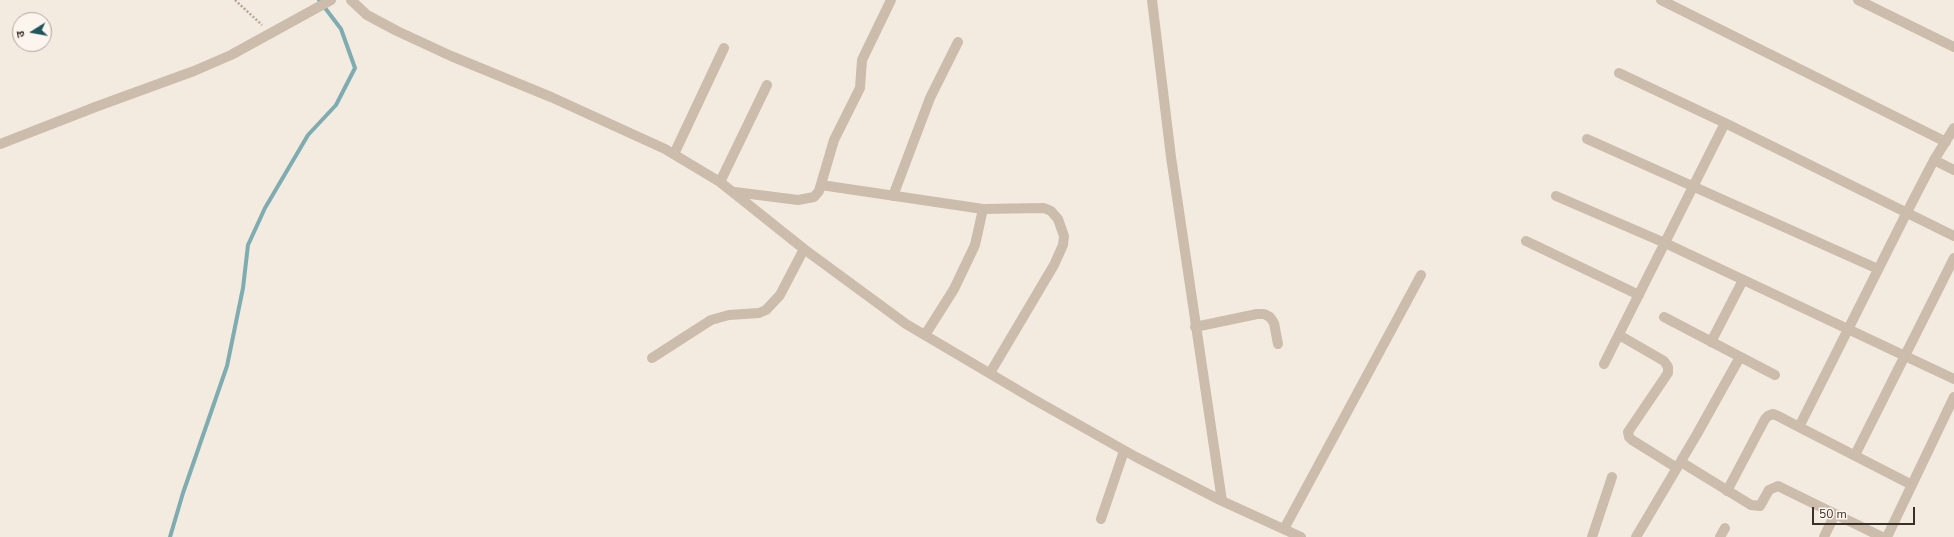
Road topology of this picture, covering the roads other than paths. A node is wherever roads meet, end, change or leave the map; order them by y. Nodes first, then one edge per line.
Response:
1 (331, 0) edge
2 (352, 0) edge
3 (891, 0) edge
4 (1152, 0) edge
5 (1661, 0) edge
6 (1858, 0) edge
7 (958, 42) dead end
8 (1954, 47) edge
9 (724, 48) dead end
10 (1619, 73) dead end
11 (767, 85) dead end
12 (1725, 123) junction
13 (1954, 128) edge
14 (1587, 139) dead end
15 (1946, 142) junction
16 (0, 144) edge
17 (674, 154) junction
18 (1934, 160) junction
19 (1954, 170) edge
20 (720, 182) junction
21 (820, 185) junction
22 (1693, 187) junction
23 (735, 192) junction
24 (893, 196) junction
25 (1556, 196) dead end
26 (984, 209) junction
27 (1906, 212) junction
28 (1954, 236) edge
29 (1526, 241) dead end
30 (1665, 243) junction
31 (804, 249) junction
32 (1954, 258) edge
33 (1878, 270) junction
34 (1421, 275) dead end
35 (1743, 280) junction
36 (1639, 296) junction
37 (1664, 317) dead end
38 (1195, 327) junction
39 (1849, 330) junction
40 (925, 335) junction
41 (1619, 335) junction
42 (1712, 342) junction
43 (1278, 344) dead end
44 (1905, 356) junction
45 (1740, 357) junction
46 (652, 358) dead end
47 (1604, 364) dead end
48 (990, 373) junction
49 (1775, 375) dead end
50 (1954, 379) edge
51 (1954, 396) edge
52 (1799, 428) junction
53 (1124, 450) junction
54 (1855, 455) junction
55 (1679, 465) junction
56 (1612, 477) dead end
57 (1912, 485) junction
58 (1727, 491) junction
59 (1222, 501) junction
60 (1835, 514) junction
61 (1101, 519) dead end
62 (1284, 530) junction
63 (1301, 537) edge
64 (1592, 537) edge
65 (1636, 537) edge
66 (1824, 537) edge
67 (1882, 537) edge
68 (1887, 537) edge

1 - 16 street
2 - 17 street
3 - 21 street
4 - 38 street
5 - 15 street
6 - 8 street
7 - 24 street
9 - 17 street
10 - 12 street
11 - 20 street
12 - 22 street
12 - 27 street
13 - 15 street
14 - 22 street
15 - 18 street
17 - 20 street
18 - 19 street
18 - 27 street
20 - 23 street
21 - 23 street
21 - 24 street
22 - 30 street
22 - 33 street
23 - 31 street
24 - 26 street
25 - 30 street
26 - 40 street
26 - 48 street
27 - 28 street
27 - 33 street
29 - 36 street
30 - 35 street
30 - 36 street
31 - 40 street
31 - 46 street
32 - 44 street
33 - 39 street
34 - 62 street
35 - 39 street
35 - 42 street
36 - 41 street
37 - 42 street
38 - 43 street
38 - 59 street
39 - 44 street
39 - 52 street
40 - 48 street
41 - 47 street
41 - 55 street
42 - 45 street
44 - 50 street
44 - 54 street
45 - 49 street
45 - 55 street
48 - 53 street
51 - 57 street
52 - 54 street
52 - 58 street
53 - 59 street
53 - 61 street
54 - 57 street
55 - 58 street
55 - 65 street
56 - 64 street
57 - 68 street
58 - 60 street
59 - 62 street
60 - 66 street
60 - 67 street
62 - 63 street

